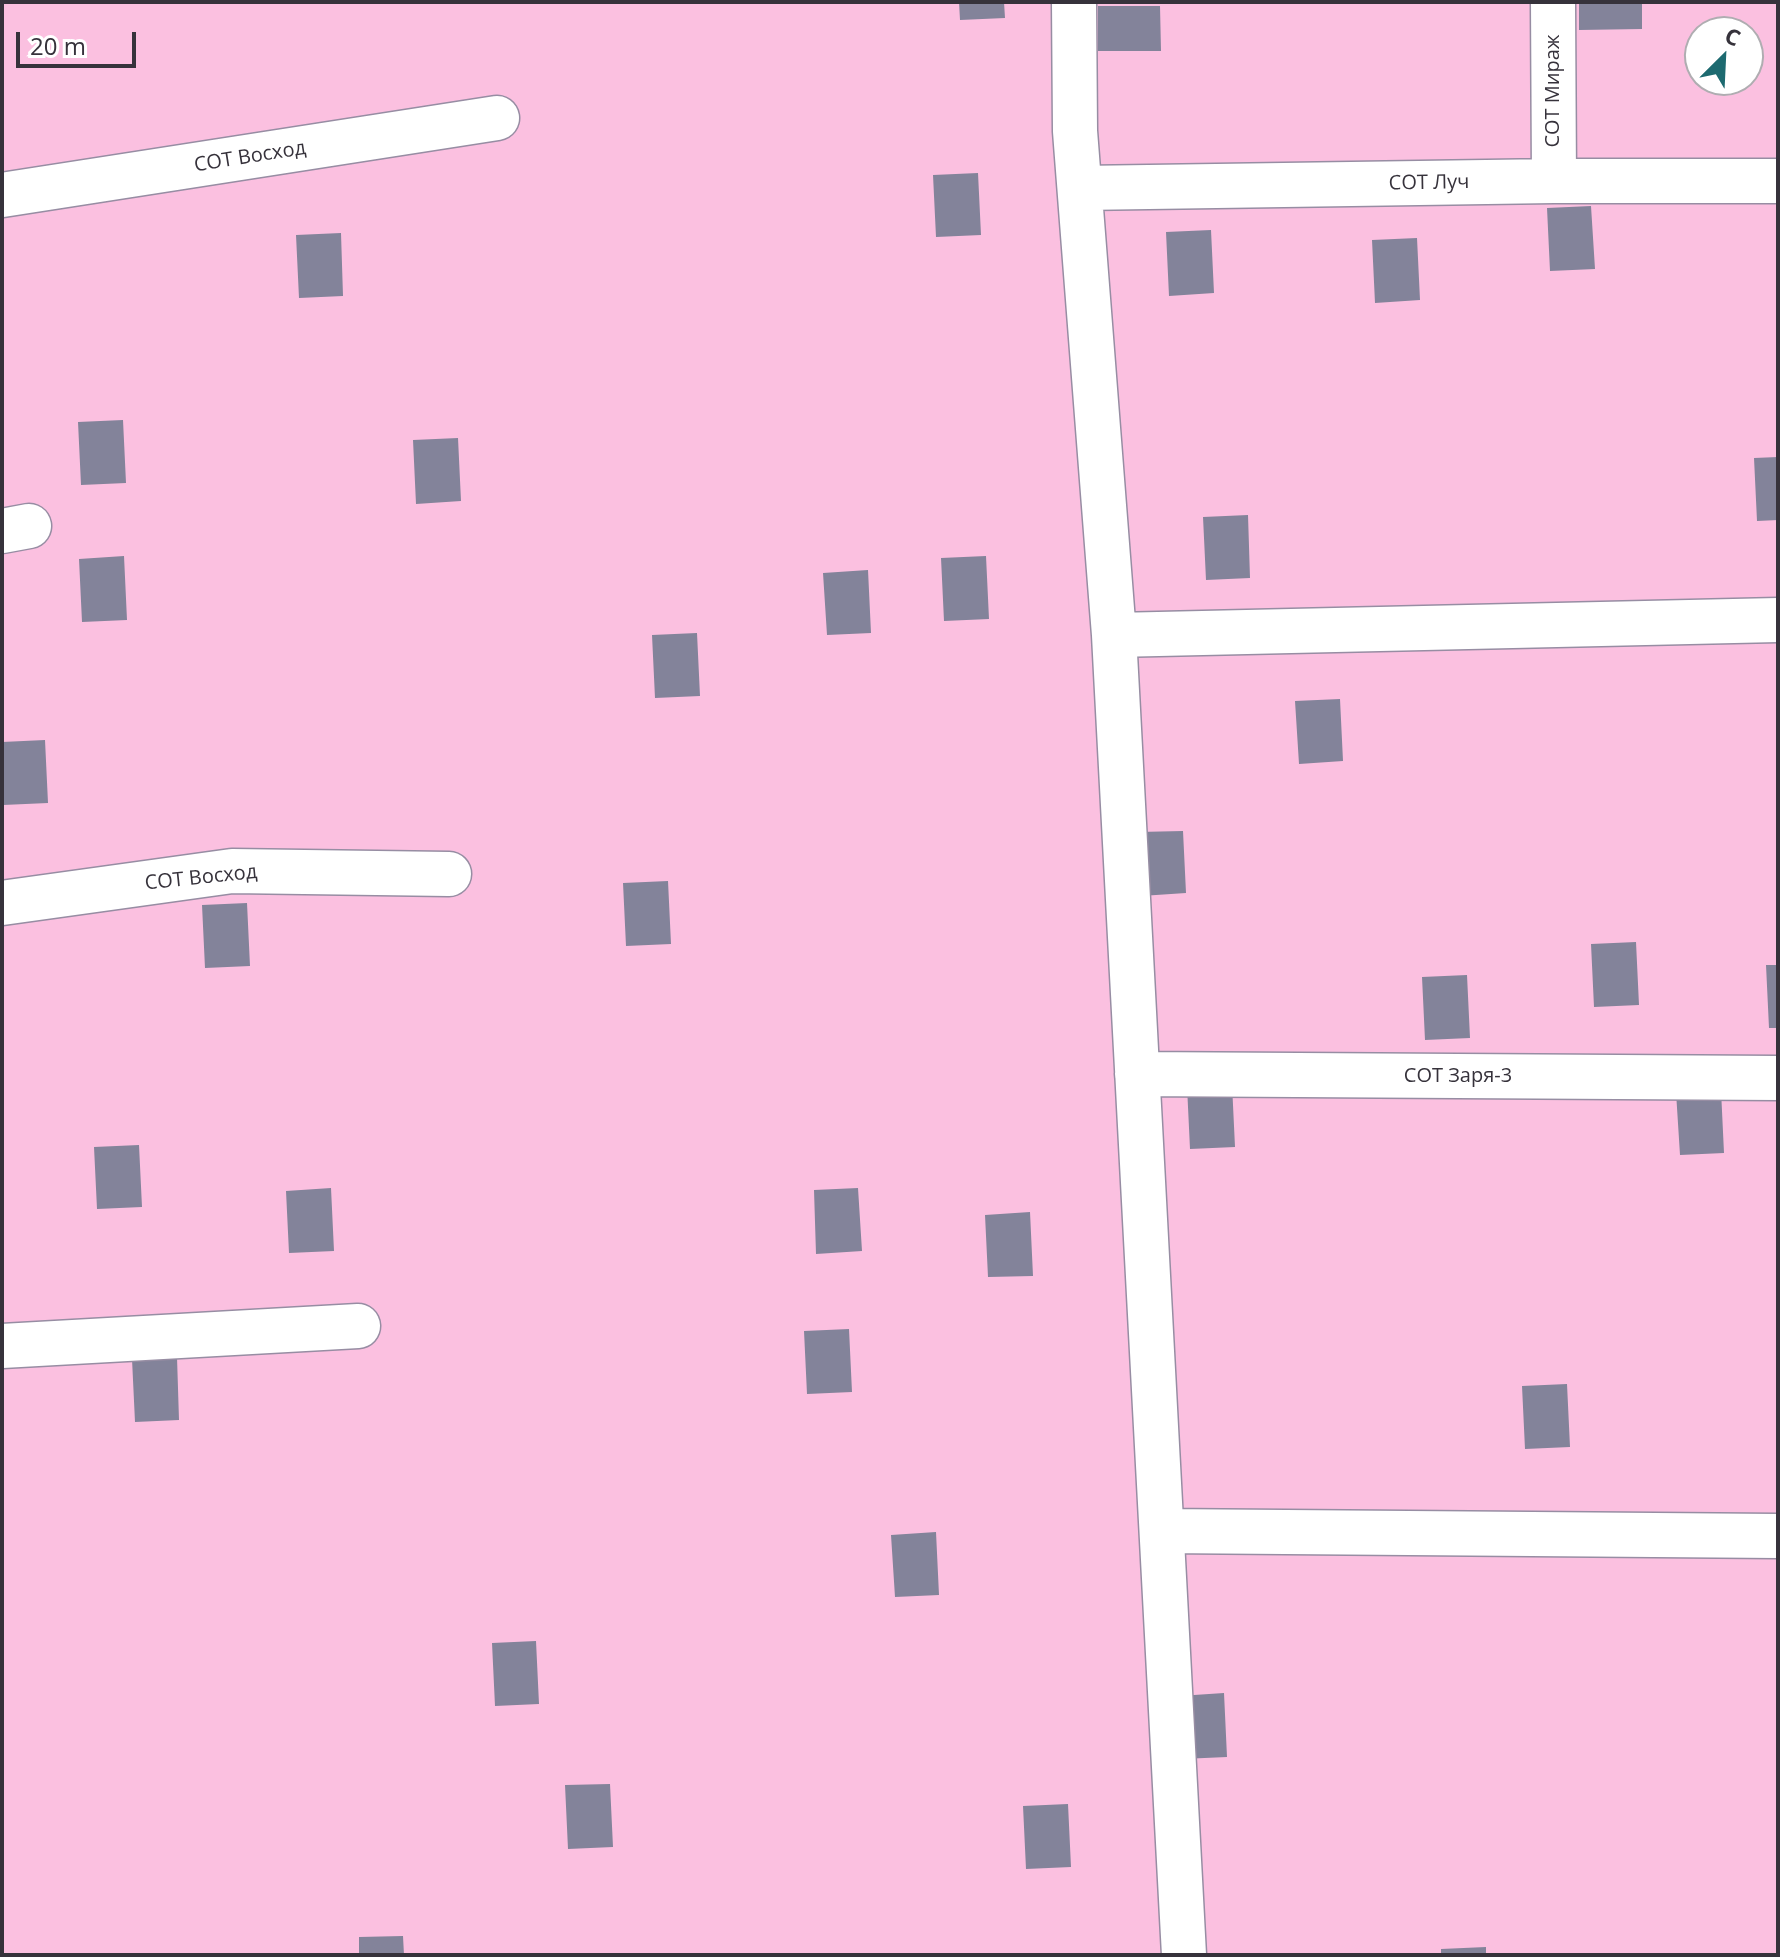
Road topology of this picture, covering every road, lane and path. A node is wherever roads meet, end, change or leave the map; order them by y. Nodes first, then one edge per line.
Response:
1 (1074, 2) edge
2 (1553, 2) edge
3 (497, 118) dead end
4 (1554, 181) junction
5 (1778, 181) edge
6 (1081, 188) junction
7 (2, 195) edge
8 (1778, 620) edge
9 (1114, 635) junction
10 (449, 874) dead end
11 (2, 903) edge
12 (1137, 1074) junction
13 (1778, 1078) edge
14 (358, 1326) dead end
15 (2, 1346) edge
16 (1162, 1531) junction
17 (1778, 1536) edge
18 (1184, 1955) edge

1 - 6 street
2 - 4 street, СОТ Мираж
3 - 7 street, СОТ Восход
4 - 5 street, СОТ Луч
4 - 6 street, СОТ Луч
6 - 9 street
8 - 9 street
9 - 12 street
10 - 11 street, СОТ Восход
12 - 13 street, СОТ Заря-3
12 - 16 street
14 - 15 street
16 - 17 street
16 - 18 street

